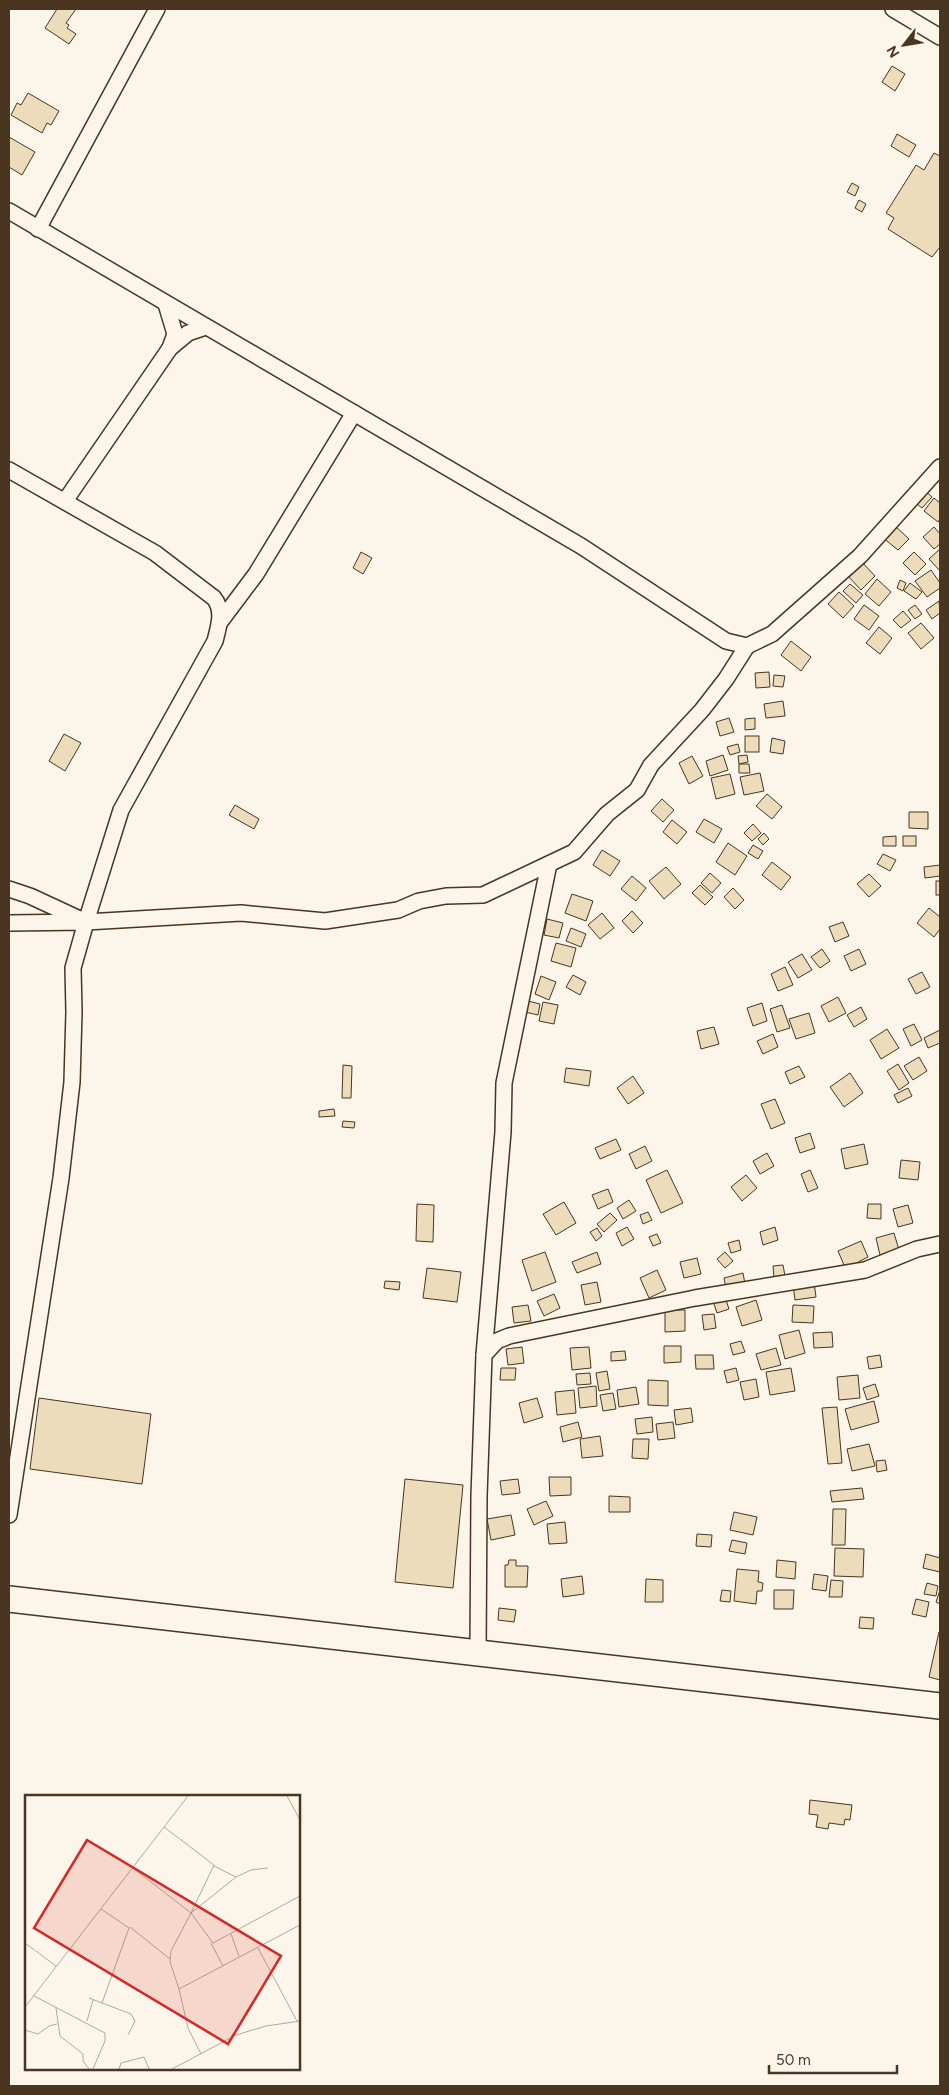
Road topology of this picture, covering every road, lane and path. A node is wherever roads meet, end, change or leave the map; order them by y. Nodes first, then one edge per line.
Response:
1 (157, 9) edge
2 (893, 9) edge
3 (940, 37) edge
4 (9, 211) edge
5 (38, 229) junction
6 (166, 304) junction
7 (206, 327) junction
8 (170, 348) junction
9 (354, 414) junction
10 (940, 466) edge
11 (9, 470) edge
12 (65, 501) junction
13 (220, 622) junction
14 (747, 646) junction
15 (549, 864) junction
16 (9, 889) edge
17 (86, 922) junction
18 (9, 923) edge
19 (940, 1244) edge
20 (484, 1355) junction
21 (9, 1515) edge
22 (9, 1600) edge
23 (478, 1653) junction
24 (940, 1706) edge

1 - 5 street
2 - 3 street
4 - 5 street
5 - 6 street
6 - 7 street
6 - 8 street
7 - 8 street
7 - 9 street
8 - 12 street
9 - 13 street
9 - 14 street
10 - 14 street
11 - 12 street
12 - 13 street
13 - 17 street
14 - 15 street
15 - 17 street
15 - 20 street
16 - 17 street
17 - 18 street
17 - 21 street
19 - 20 street
20 - 23 street
22 - 23 highway
23 - 24 highway

